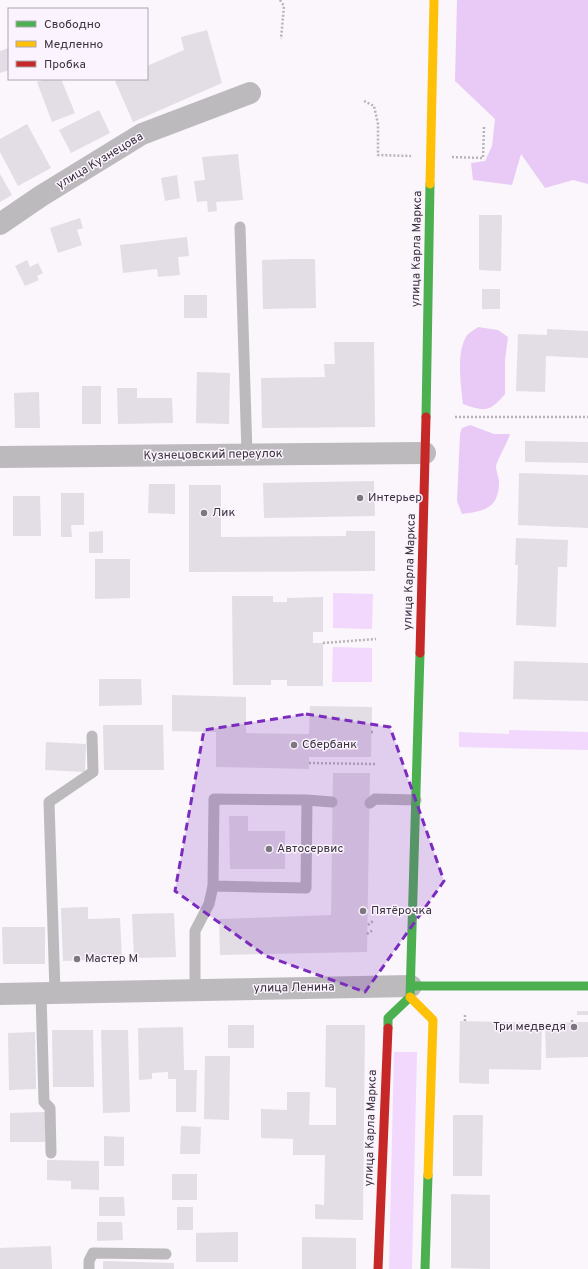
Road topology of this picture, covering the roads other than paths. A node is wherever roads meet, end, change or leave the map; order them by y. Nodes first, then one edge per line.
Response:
1 (434, 0) edge
2 (250, 93) dead end
3 (0, 224) edge
4 (240, 227) dead end
5 (426, 453) junction
6 (247, 454) junction
7 (0, 458) edge
8 (92, 736) dead end
9 (307, 800) junction
10 (416, 800) junction
11 (332, 802) dead end
12 (370, 803) dead end
13 (212, 886) junction
14 (588, 986) edge
15 (195, 990) junction
16 (410, 992) junction
17 (48, 993) junction
18 (0, 994) edge
19 (51, 1153) dead end
20 (166, 1254) dead end
21 (89, 1269) edge
22 (378, 1269) edge
23 (425, 1269) edge

1 - 5 main road, улица Карла Маркса
2 - 3 street, улица Кузнецова
4 - 6 lane
5 - 6 street, Кузнецовский переулок
5 - 10 main road, улица Карла Маркса
6 - 7 street, Кузнецовский переулок
8 - 17 lane
9 - 11 lane
9 - 13 lane
9 - 13 lane
10 - 12 lane
10 - 16 main road, улица Карла Маркса
13 - 15 lane
14 - 16 main road, улица Ленина
15 - 16 street, улица Ленина
15 - 17 street, улица Ленина
16 - 22 main road, улица Карла Маркса
16 - 23 main road
17 - 18 street, улица Ленина
17 - 19 lane
20 - 21 lane

